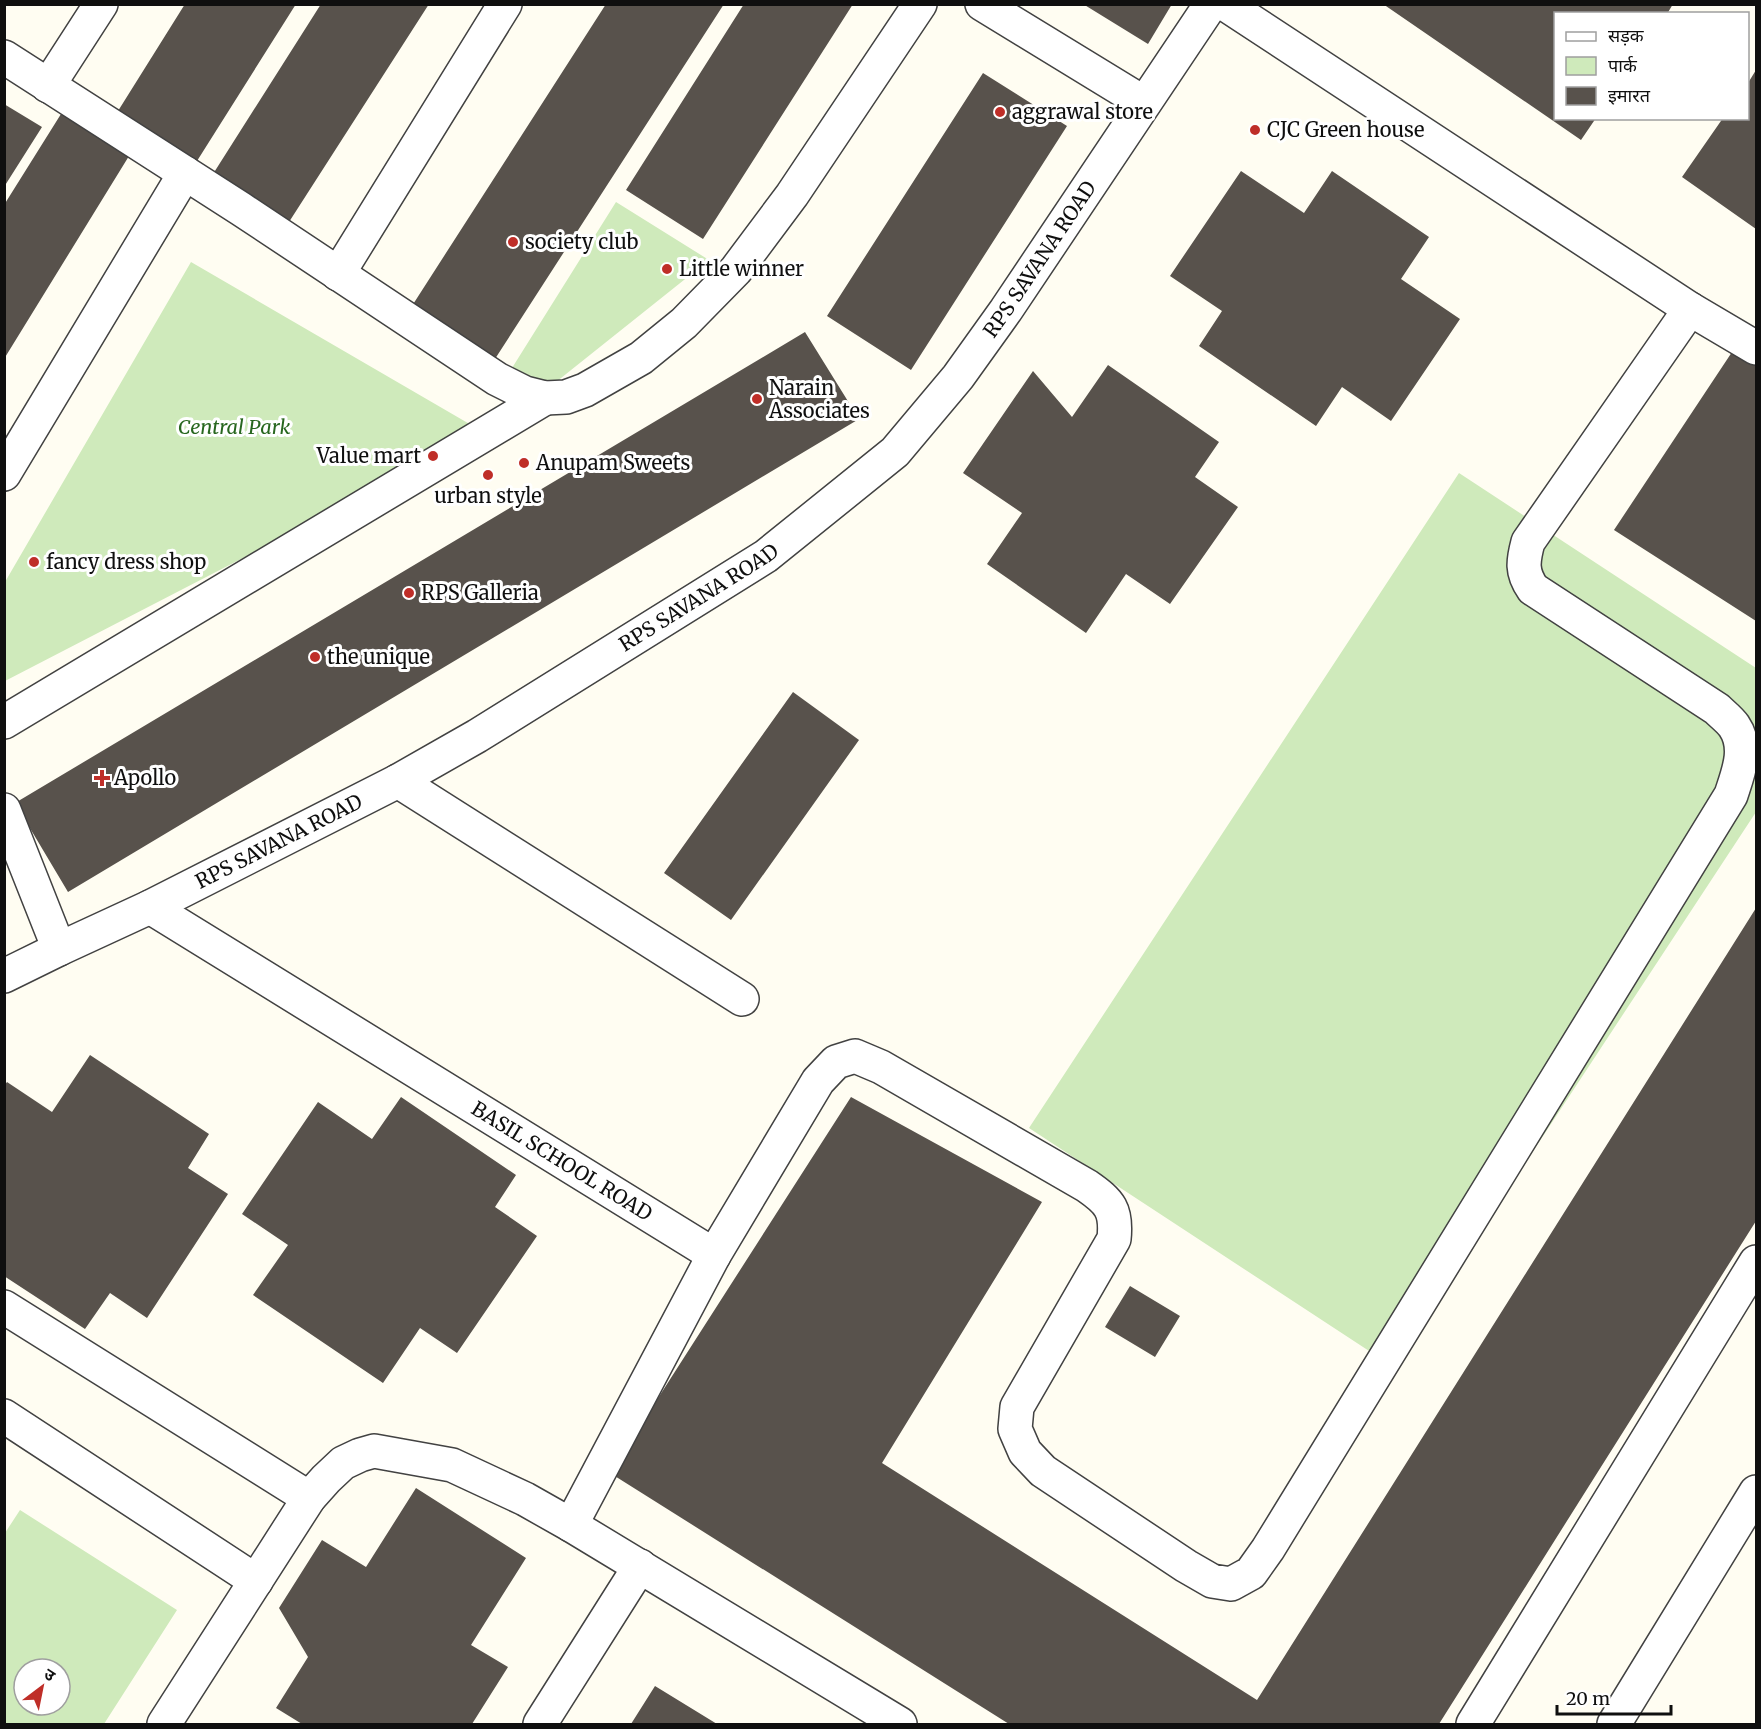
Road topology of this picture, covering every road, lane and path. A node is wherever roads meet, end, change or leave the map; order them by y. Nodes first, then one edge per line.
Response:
1 (100, 4) edge
2 (505, 4) edge
3 (920, 4) edge
4 (982, 4) edge
5 (1210, 4) edge
6 (1225, 4) edge
7 (4, 57) edge
8 (48, 86) junction
9 (1144, 103) junction
10 (185, 173) junction
11 (338, 274) junction
12 (1690, 309) junction
13 (1756, 348) edge
14 (545, 398) junction
15 (4, 474) edge
16 (4, 722) edge
17 (398, 781) junction
18 (4, 810) edge
19 (150, 907) junction
20 (59, 949) junction
21 (4, 976) edge
22 (742, 999) dead end
23 (714, 1255) junction
24 (1756, 1262) edge
25 (4, 1307) edge
26 (4, 1416) edge
27 (1756, 1492) edge
28 (309, 1498) junction
29 (571, 1525) junction
30 (640, 1566) junction
31 (256, 1581) junction
32 (164, 1725) edge
33 (540, 1725) edge
34 (900, 1725) edge
35 (1473, 1725) edge
36 (1614, 1725) edge

1 - 8 street
2 - 11 street
3 - 14 street
4 - 9 street
5 - 9 street, RPS SAVANA ROAD
6 - 12 street
7 - 8 street
8 - 10 street
9 - 17 street, RPS SAVANA ROAD
10 - 11 street
10 - 15 street
11 - 14 street
12 - 13 street
12 - 23 street
14 - 16 street
17 - 19 street, RPS SAVANA ROAD
17 - 22 street
18 - 20 street
19 - 20 street, RPS SAVANA ROAD
19 - 23 street, BASIL SCHOOL ROAD
20 - 21 street, RPS SAVANA ROAD
23 - 29 street
24 - 35 street
25 - 28 street
26 - 31 street
27 - 36 street
28 - 29 street
28 - 31 street
29 - 30 street
30 - 33 street
30 - 34 street
31 - 32 street

